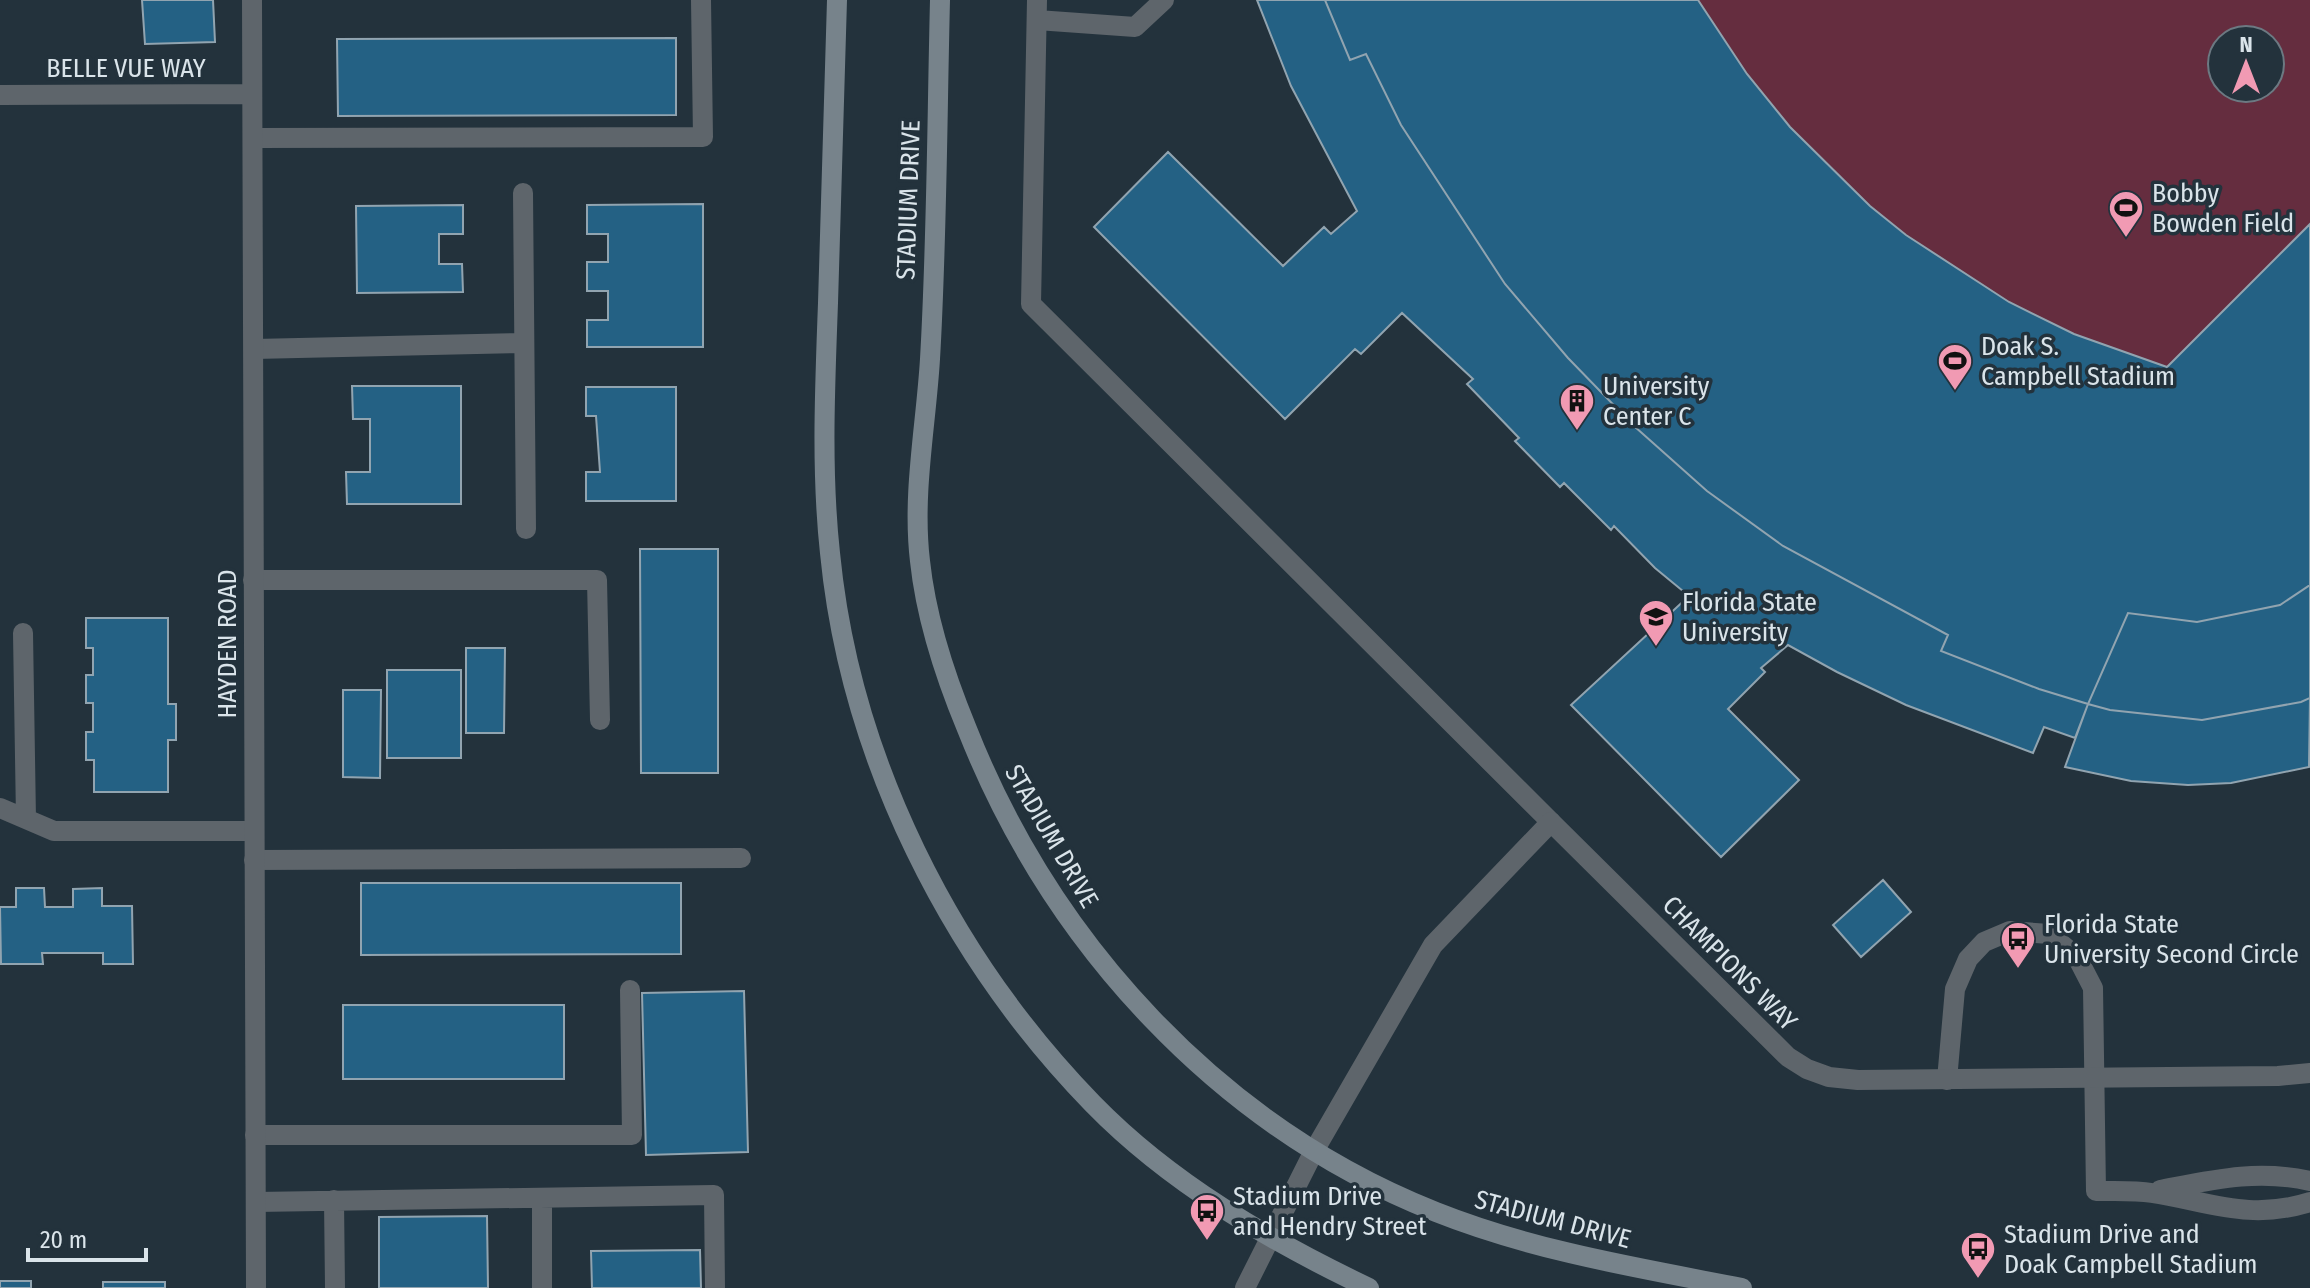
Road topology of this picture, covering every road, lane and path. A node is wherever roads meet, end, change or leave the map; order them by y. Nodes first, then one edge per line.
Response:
1 (252, 0) edge
2 (701, 0) edge
3 (837, 0) edge
4 (940, 0) edge
5 (1164, 0) edge
6 (1037, 10) edge
7 (252, 94) junction
8 (0, 95) edge
9 (253, 138) junction
10 (523, 193) dead end
11 (524, 343) junction
12 (254, 349) junction
13 (526, 529) dead end
14 (253, 580) junction
15 (23, 633) dead end
16 (600, 720) dead end
17 (0, 808) edge
18 (26, 819) junction
19 (1551, 822) junction
20 (254, 831) junction
21 (741, 858) dead end
22 (254, 860) junction
23 (630, 990) dead end
24 (2310, 1073) edge
25 (2096, 1077) junction
26 (1947, 1080) junction
27 (255, 1135) junction
28 (1314, 1151) junction
29 (2310, 1181) edge
30 (2150, 1192) junction
31 (542, 1198) junction
32 (334, 1200) junction
33 (256, 1202) junction
34 (2310, 1202) edge
35 (1271, 1238) junction
36 (256, 1288) edge
37 (335, 1288) edge
38 (542, 1288) edge
39 (715, 1288) edge
40 (1245, 1288) edge
41 (1369, 1288) edge
42 (1742, 1288) edge

1 - 7 street, HAYDEN ROAD
2 - 9 street
3 - 35 main road
4 - 28 main road, STADIUM DRIVE
5 - 6 street
6 - 19 street, CHAMPIONS WAY
7 - 8 street, BELLE VUE WAY
7 - 9 street, HAYDEN ROAD
9 - 12 street, HAYDEN ROAD
10 - 11 street
11 - 12 street
11 - 13 street
12 - 14 street, HAYDEN ROAD
14 - 16 street
14 - 20 street, HAYDEN ROAD
15 - 18 street
17 - 18 street
18 - 20 street
19 - 26 street, CHAMPIONS WAY
19 - 28 street
20 - 22 street, HAYDEN ROAD
21 - 22 street
22 - 27 street, HAYDEN ROAD
23 - 27 street
24 - 25 street, CHAMPIONS WAY
25 - 26 street, CHAMPIONS WAY
25 - 26 street
25 - 30 street
27 - 33 street, HAYDEN ROAD
28 - 35 street
28 - 42 main road, STADIUM DRIVE
29 - 30 street
30 - 34 street
31 - 32 street
31 - 38 street
31 - 39 street
32 - 33 street
32 - 37 street
33 - 36 street, HAYDEN ROAD
35 - 40 street
35 - 41 main road

